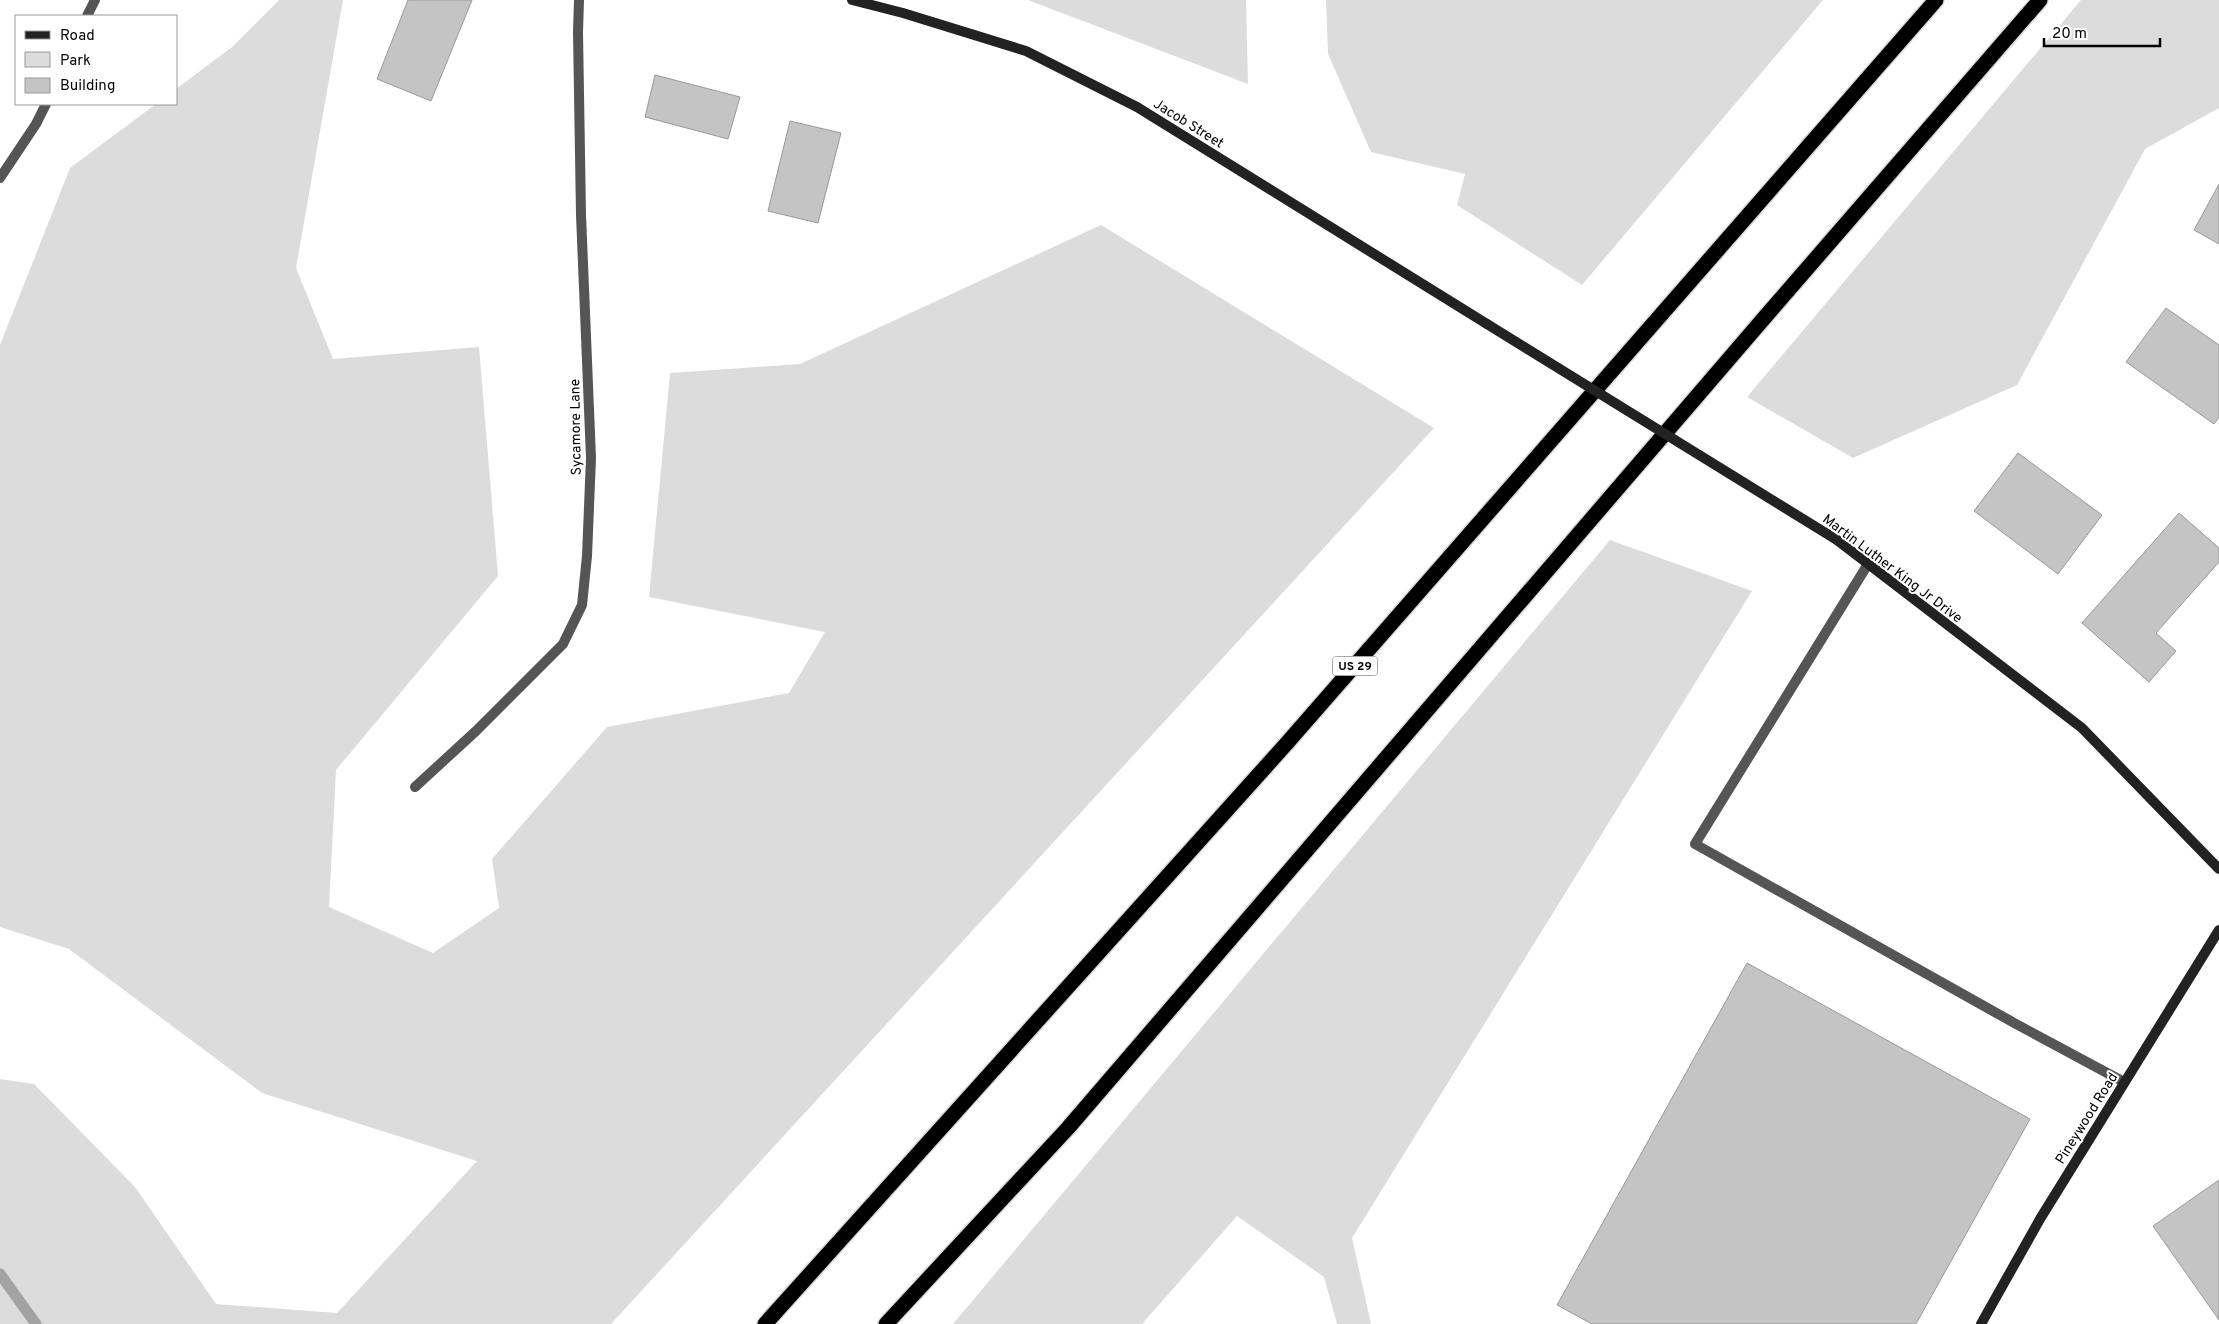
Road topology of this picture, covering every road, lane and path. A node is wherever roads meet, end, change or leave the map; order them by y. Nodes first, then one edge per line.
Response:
1 (95, 0) edge
2 (579, 0) edge
3 (852, 0) edge
4 (1936, 0) edge
5 (2040, 0) edge
6 (88, 15) edge
7 (46, 105) edge
8 (0, 178) edge
9 (1487, 324) joint
10 (1868, 564) junction
11 (415, 786) dead end
12 (2219, 868) edge
13 (2219, 930) edge
14 (2124, 1082) junction
15 (765, 1324) edge
16 (886, 1324) edge
17 (1980, 1324) edge

1 - 6 street
2 - 11 street, Sycamore Lane
3 - 9 street, Jacob Street
4 - 15 highway, US 29
5 - 16 highway
7 - 8 street
9 - 10 street, Martin Luther King Jr Drive, bridge
10 - 12 street, Martin Luther King Jr Drive
10 - 14 street
13 - 14 street, Pineywood Road
14 - 17 street, Pineywood Road

